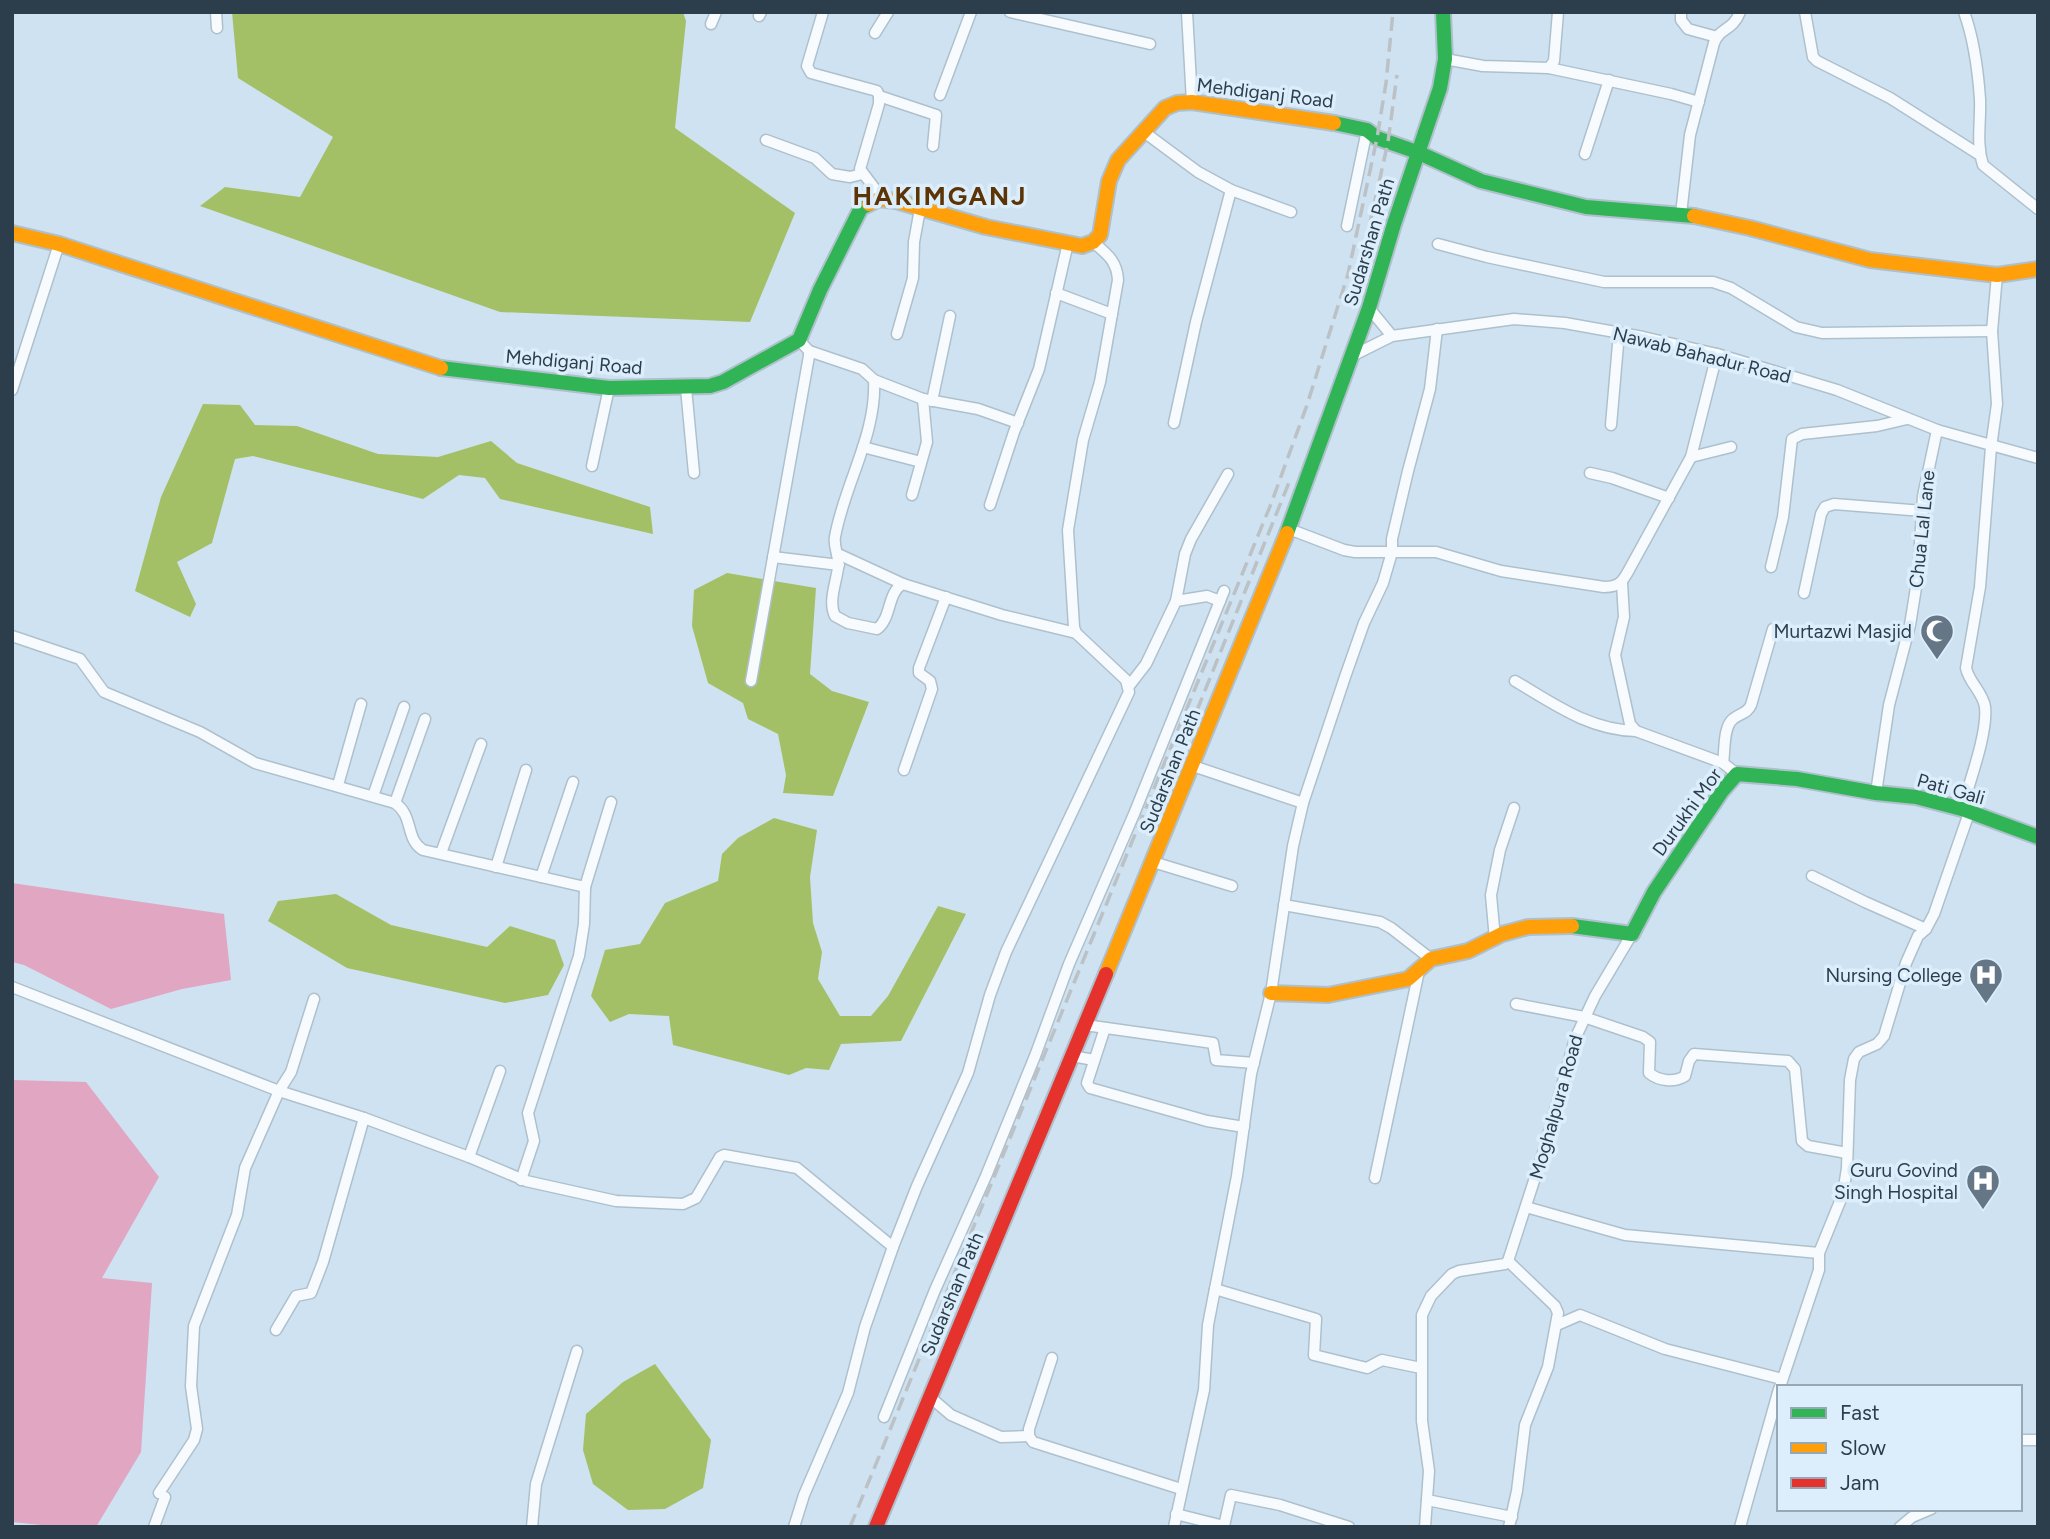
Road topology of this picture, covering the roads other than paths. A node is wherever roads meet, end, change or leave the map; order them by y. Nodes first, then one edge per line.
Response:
1 (216, 12) edge
2 (716, 12) edge
3 (823, 12) edge
4 (888, 12) edge
5 (971, 12) edge
6 (1010, 12) edge
7 (1187, 12) edge
8 (1443, 12) edge
9 (1558, 12) edge
10 (1681, 12) edge
11 (1740, 12) edge
12 (1805, 12) edge
13 (1964, 12) edge
14 (711, 24) dead end
15 (217, 28) dead end
16 (876, 33) dead end
17 (1717, 37) junction
18 (1150, 44) dead end
19 (1445, 59) junction
20 (1549, 68) junction
21 (1609, 80) junction
22 (940, 95) dead end
23 (879, 96) junction
24 (1192, 102) junction
25 (1699, 102) junction
26 (1367, 130) junction
27 (1144, 132) junction
28 (766, 140) dead end
29 (933, 146) dead end
30 (1417, 152) junction
31 (1586, 153) dead end
32 (1980, 155) junction
33 (862, 174) junction
34 (1231, 190) junction
35 (879, 199) junction
36 (920, 209) junction
37 (2038, 209) edge
38 (1291, 212) dead end
39 (1681, 214) junction
40 (1347, 226) dead end
41 (12, 233) edge
42 (1068, 243) junction
43 (1093, 243) junction
44 (59, 244) junction
45 (1438, 244) dead end
46 (2038, 269) edge
47 (1997, 275) junction
48 (1056, 293) junction
49 (1369, 308) junction
50 (1112, 314) junction
51 (950, 316) dead end
52 (1437, 329) junction
53 (1992, 331) junction
54 (1619, 333) junction
55 (897, 334) dead end
56 (1392, 336) junction
57 (804, 346) junction
58 (1717, 354) junction
59 (1352, 356) junction
60 (874, 380) junction
61 (609, 388) junction
62 (687, 388) junction
63 (12, 390) edge
64 (927, 400) junction
65 (1908, 419) junction
66 (1018, 422) junction
67 (1174, 423) dead end
68 (1611, 425) dead end
69 (1937, 430) junction
70 (1991, 446) junction
71 (863, 447) junction
72 (1731, 447) dead end
73 (1691, 457) junction
74 (2038, 458) edge
75 (921, 462) junction
76 (592, 466) dead end
77 (694, 473) dead end
78 (1590, 473) dead end
79 (1228, 474) dead end
80 (912, 495) dead end
81 (1669, 498) junction
82 (990, 505) dead end
83 (1923, 511) junction
84 (1289, 529) junction
85 (1392, 552) junction
86 (774, 557) junction
87 (838, 559) junction
88 (1771, 567) dead end
89 (1622, 583) junction
90 (903, 584) junction
91 (1804, 593) dead end
92 (946, 597) junction
93 (1175, 601) junction
94 (1773, 629) dead end
95 (1076, 633) junction
96 (12, 636) edge
97 (751, 681) dead end
98 (1515, 681) dead end
99 (1129, 686) junction
100 (361, 704) dead end
101 (404, 707) dead end
102 (425, 719) dead end
103 (1636, 731) junction
104 (481, 744) dead end
105 (1723, 763) junction
106 (1193, 766) junction
107 (526, 770) dead end
108 (904, 770) dead end
109 (1737, 774) junction
110 (573, 782) dead end
111 (338, 785) junction
112 (1850, 789) joint
113 (1877, 793) junction
114 (373, 796) junction
115 (611, 802) dead end
116 (395, 803) junction
117 (1303, 803) junction
118 (1514, 808) dead end
119 (1965, 811) junction
120 (2038, 837) edge
121 (441, 853) junction
122 (1153, 862) junction
123 (496, 867) junction
124 (1812, 876) dead end
125 (541, 877) junction
126 (1232, 886) dead end
127 (585, 887) junction
128 (1284, 905) junction
129 (1926, 929) junction
130 (1632, 934) junction
131 (1495, 939) junction
132 (1432, 959) junction
133 (1419, 971) junction
134 (12, 987) edge
135 (1271, 993) junction
136 (314, 999) dead end
137 (1516, 1004) dead end
138 (1584, 1017) junction
139 (1085, 1025) junction
140 (1105, 1028) junction
141 (1072, 1056) junction
142 (1094, 1060) junction
143 (1254, 1063) junction
144 (500, 1071) dead end
145 (279, 1091) junction
146 (364, 1118) junction
147 (1244, 1127) junction
148 (1847, 1153) junction
149 (469, 1157) junction
150 (1375, 1178) dead end
151 (521, 1180) junction
152 (1526, 1207) junction
153 (893, 1247) junction
154 (1819, 1253) junction
155 (1508, 1261) junction
156 (1215, 1289) junction
157 (1557, 1325) junction
158 (276, 1330) dead end
159 (578, 1351) dead end
160 (1052, 1358) dead end
161 (1421, 1368) junction
162 (1780, 1385) edge
163 (1777, 1395) edge
164 (930, 1397) junction
165 (884, 1417) dead end
166 (1029, 1436) junction
167 (1181, 1489) junction
168 (1427, 1500) junction
169 (1926, 1511) edge
170 (1176, 1514) junction
171 (1510, 1522) edge
172 (154, 1527) edge
173 (531, 1527) edge
174 (794, 1527) edge
175 (876, 1527) edge
176 (1174, 1527) edge
177 (1349, 1527) edge
178 (1425, 1527) edge
179 (1740, 1527) edge
180 (1900, 1527) edge

1 - 15 street
2 - 14 street
3 - 23 street
4 - 16 street
5 - 22 street
6 - 18 street
7 - 24 street
8 - 19 street, Sudarshan Path
9 - 20 street
10 - 17 street
11 - 17 street
12 - 32 street
13 - 32 street
17 - 25 street
19 - 20 street
19 - 30 street, Sudarshan Path
20 - 21 street
21 - 25 street
21 - 31 street
23 - 29 street
23 - 33 street
24 - 26 street, Mehdiganj Road
24 - 27 street, Mehdiganj Road
25 - 39 street
26 - 30 street, Mehdiganj Road
26 - 40 street
27 - 34 street
27 - 43 street, Mehdiganj Road
28 - 33 street
30 - 39 street, Mehdiganj Road
30 - 49 street, Sudarshan Path
32 - 37 street
33 - 35 street
34 - 38 street
34 - 67 street
35 - 36 street
35 - 57 street
36 - 42 street
36 - 55 street
39 - 47 street, Mehdiganj Road
41 - 44 street, Mehdiganj Road
42 - 43 street
42 - 48 street
43 - 50 street
44 - 61 street, Mehdiganj Road
44 - 63 street
45 - 53 street
46 - 47 street, Mehdiganj Road
47 - 53 street
48 - 50 street
48 - 66 street
49 - 56 street
49 - 59 street, Sudarshan Path
50 - 95 street
51 - 64 street
52 - 54 street, Nawab Bahadur Road
52 - 56 street, Nawab Bahadur Road
52 - 85 street
53 - 70 street
54 - 58 street, Nawab Bahadur Road
54 - 68 street
56 - 59 street, Nawab Bahadur Road
57 - 60 street
57 - 62 street, Mehdiganj Road
57 - 86 street
58 - 65 street, Nawab Bahadur Road
58 - 73 street
59 - 84 street, Sudarshan Path
60 - 64 street
60 - 71 street
61 - 62 street, Mehdiganj Road
61 - 76 street
62 - 77 street
64 - 66 street
64 - 75 street
65 - 69 street, Nawab Bahadur Road
65 - 88 street
66 - 82 street
69 - 70 street, Nawab Bahadur Road
69 - 83 street, Chua Lal Lane
70 - 74 street, Nawab Bahadur Road
70 - 119 street
71 - 75 street
71 - 87 street
72 - 73 street
73 - 81 street
75 - 80 street
78 - 81 street
79 - 93 street
81 - 89 street
83 - 91 street
83 - 113 street, Chua Lal Lane
84 - 85 street
84 - 106 street, Sudarshan Path
85 - 89 street
85 - 117 street
86 - 87 street
86 - 97 street
87 - 90 street
87 - 90 street
89 - 103 street
90 - 92 street
92 - 95 street
92 - 108 street
93 - 99 street
93 - 165 street
94 - 105 street
95 - 99 street
96 - 111 street
98 - 103 street
99 - 153 street
100 - 111 street
101 - 114 street
102 - 116 street
103 - 105 street
104 - 121 street
105 - 109 street
106 - 117 street
106 - 122 street, Sudarshan Path
107 - 123 street
109 - 112 street, Durukhi Mor
109 - 130 street, Durukhi Mor
110 - 125 street
111 - 114 street
112 - 113 street, Pati Gali
113 - 119 street, Pati Gali
114 - 116 street
115 - 127 street
116 - 121 street
117 - 128 street
118 - 131 street
119 - 120 street, Pati Gali
119 - 129 street
121 - 123 street
122 - 126 street
122 - 139 street, Sudarshan Path
123 - 125 street
124 - 129 street
125 - 127 street
127 - 151 street
128 - 132 street
128 - 135 street
129 - 148 street
130 - 131 street
130 - 138 street, Moghalpura Road
131 - 132 street
132 - 133 street
133 - 135 street
133 - 150 street
134 - 145 street
135 - 143 street
136 - 145 street
137 - 138 street
138 - 148 street
138 - 152 street, Moghalpura Road
139 - 140 street
139 - 141 street, Sudarshan Path
140 - 142 street
140 - 143 street
141 - 142 street
141 - 164 street, Sudarshan Path
142 - 147 street
143 - 147 street
144 - 149 street
145 - 146 street
145 - 172 street
146 - 149 street
146 - 158 street
147 - 156 street
148 - 154 street
149 - 151 street
151 - 153 street
152 - 154 street
152 - 155 street, Moghalpura Road
153 - 174 street
154 - 162 street
155 - 157 street
155 - 161 street
156 - 161 street
156 - 167 street
157 - 162 street
157 - 171 street
159 - 173 street
160 - 166 street
161 - 168 street
163 - 179 street
164 - 166 street
164 - 175 street, Sudarshan Path
166 - 167 street
167 - 170 street
168 - 171 street
168 - 178 street
169 - 180 street
170 - 176 street
170 - 177 street

